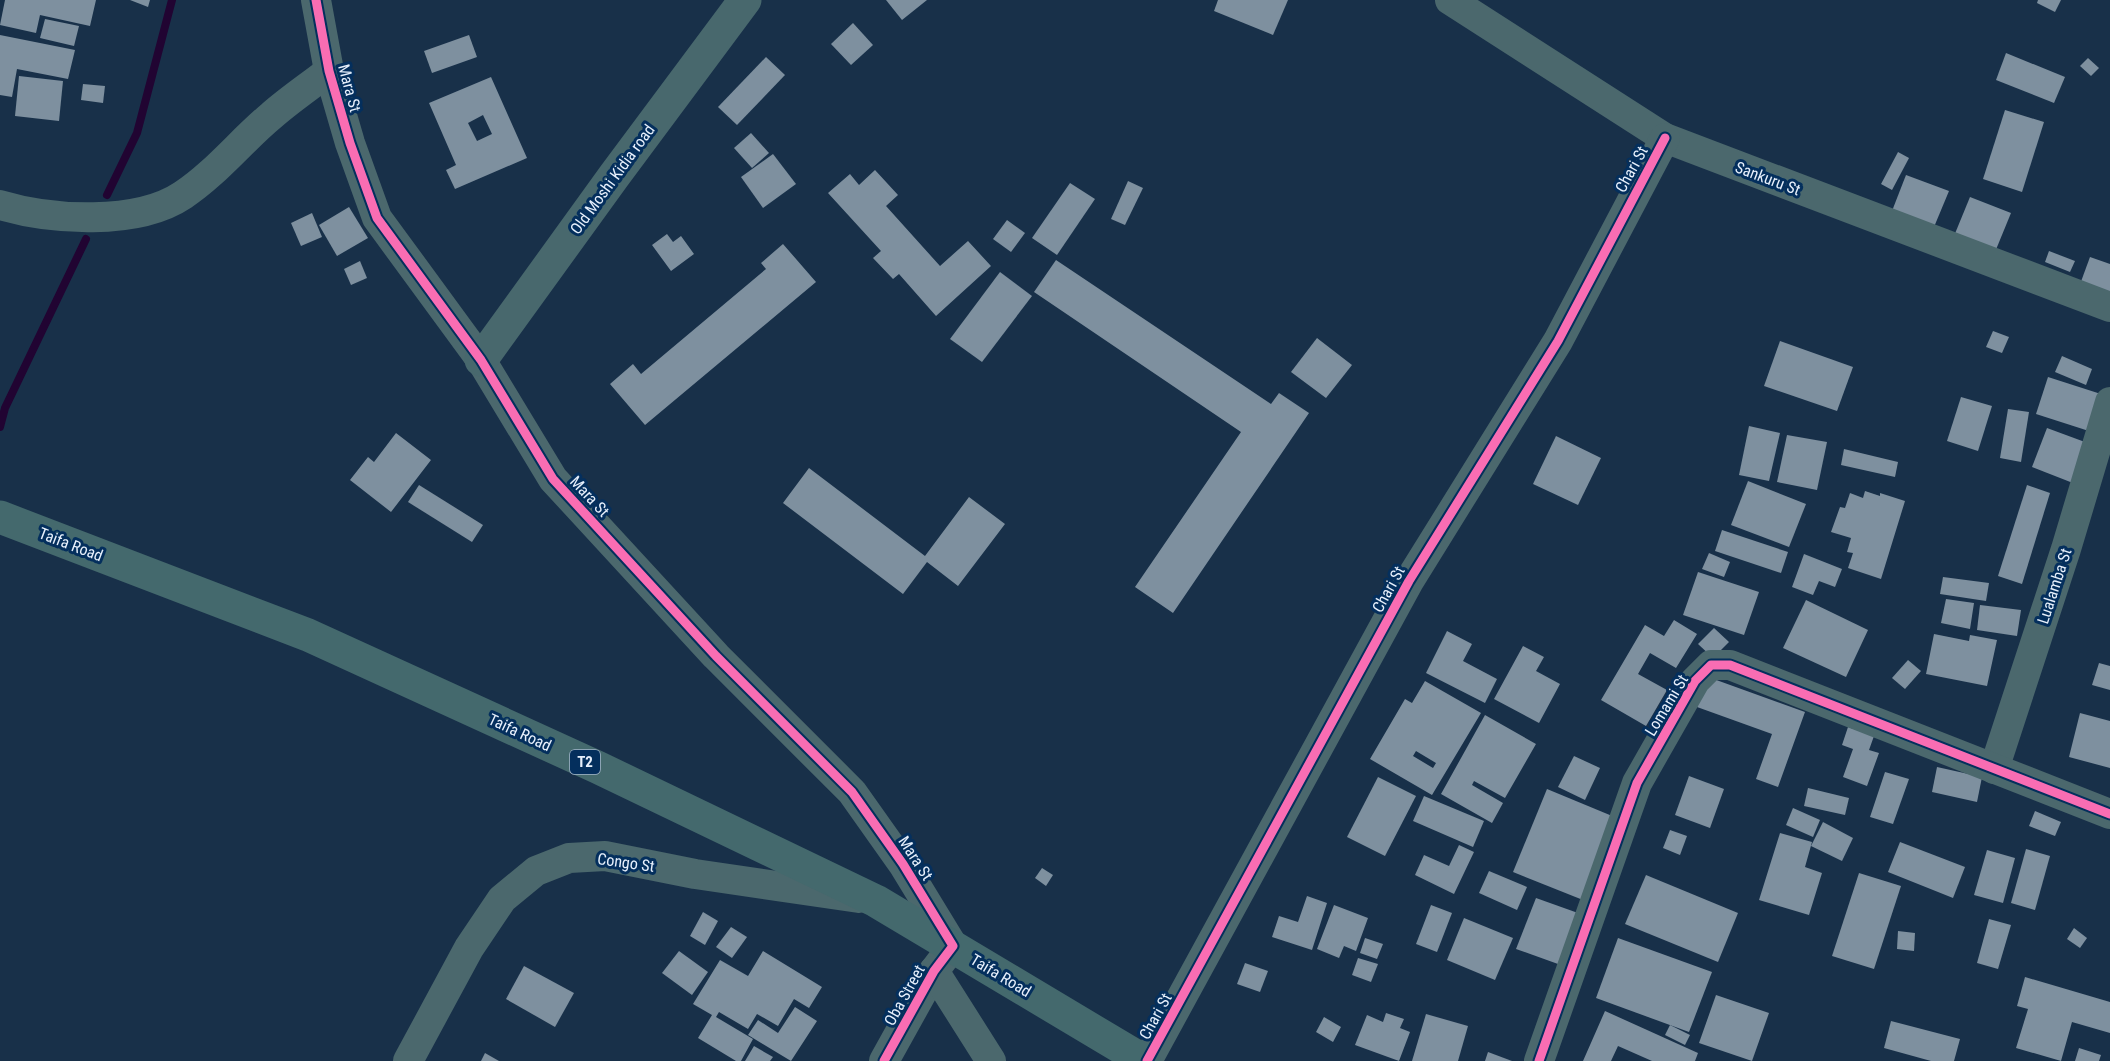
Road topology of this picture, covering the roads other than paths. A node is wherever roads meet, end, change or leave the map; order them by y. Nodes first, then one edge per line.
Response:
1 (316, 0) edge
2 (746, 0) edge
3 (1450, 0) edge
4 (329, 71) junction
5 (1665, 138) junction
6 (0, 205) edge
7 (2110, 307) edge
8 (481, 360) junction
9 (2110, 402) edge
10 (0, 517) edge
11 (1994, 769) junction
12 (2110, 814) edge
13 (876, 901) junction
14 (943, 958) junction
15 (408, 1061) edge
16 (884, 1061) edge
17 (991, 1061) edge
18 (1146, 1061) edge
19 (1539, 1061) edge

1 - 4 street, Mara St
2 - 8 street, Old Moshi Kidia road
3 - 5 street, Sankuru St
4 - 6 street
4 - 8 street, Mara St
5 - 7 street, Sankuru St
5 - 18 street, Chari St
8 - 14 street, Mara St
9 - 11 street, Lualamba St
10 - 13 highway, Taifa Road / T2
11 - 12 street, Lomami St
11 - 19 street, Lomami St
13 - 14 highway, Taifa Road / T2
13 - 15 street, Congo St
14 - 16 street, Oba Street
14 - 17 street, Mara St
14 - 18 highway, Taifa Road / T2

